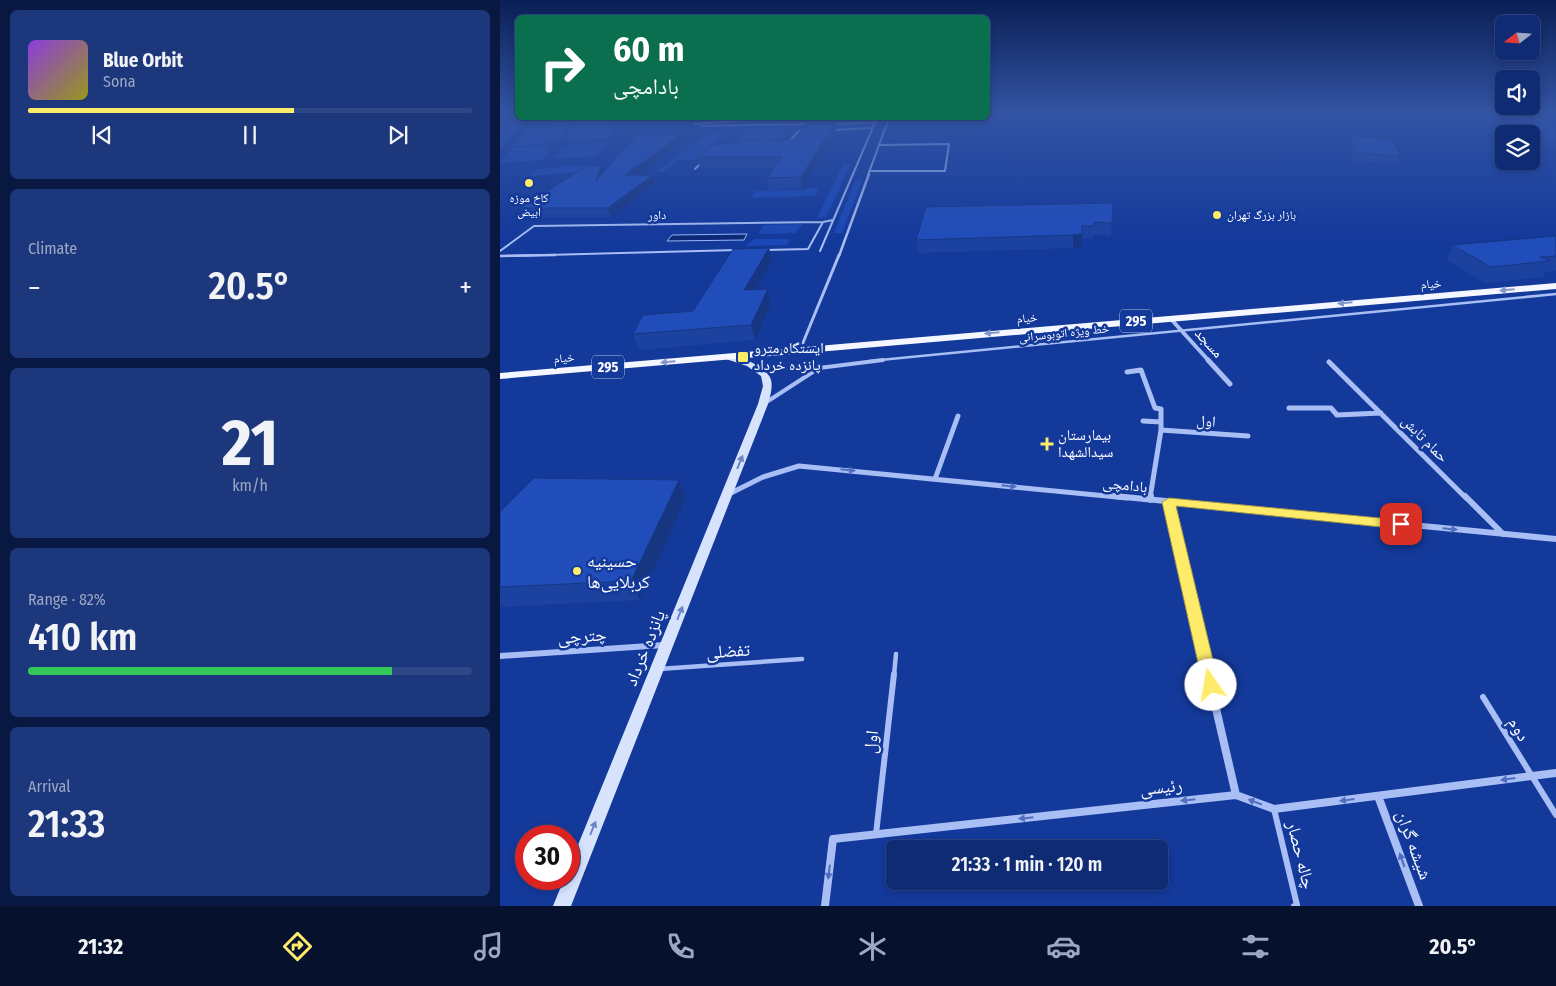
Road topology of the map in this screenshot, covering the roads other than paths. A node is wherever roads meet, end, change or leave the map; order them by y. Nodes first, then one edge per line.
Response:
1 (861, 154) edge
2 (875, 154) edge
3 (947, 154) edge
4 (705, 159) edge
5 (695, 169) dead end
6 (869, 171) junction
7 (833, 220) junction
8 (823, 222) junction
9 (740, 250) edge
10 (759, 250) edge
11 (500, 251) edge
12 (820, 251) dead end
13 (500, 256) edge
14 (1556, 286) edge
15 (1556, 294) edge
16 (1170, 318) junction
17 (1182, 330) junction
18 (800, 350) junction
19 (726, 356) junction
20 (1330, 362) dead end
21 (1127, 372) dead end
22 (500, 376) edge
23 (1230, 384) dead end
24 (763, 404) junction
25 (1289, 408) dead end
26 (1381, 413) junction
27 (958, 416) dead end
28 (1143, 421) dead end
29 (1161, 422) junction
30 (1161, 430) junction
31 (1248, 436) dead end
32 (935, 479) junction
33 (727, 495) junction
34 (1150, 500) junction
35 (1169, 502) junction
36 (1503, 534) junction
37 (1556, 539) edge
38 (667, 645) junction
39 (896, 654) dead end
40 (500, 656) edge
41 (802, 659) dead end
42 (657, 669) junction
43 (1483, 697) dead end
44 (1556, 773) edge
45 (1530, 776) junction
46 (1236, 795) junction
47 (1378, 796) junction
48 (1274, 809) junction
49 (1556, 815) edge
50 (876, 834) junction
51 (562, 906) edge
52 (825, 906) edge
53 (1294, 906) edge
54 (1419, 906) edge

1 - 7 lane
2 - 6 street
3 - 6 street
4 - 5 lane
6 - 18 street
7 - 8 lane, داور
7 - 12 lane
8 - 10 lane
8 - 11 lane, داور
9 - 13 lane
14 -> 16 main road, خیام / 295
15 - 17 lane, خط ویژه اتوبوسرانی
16 - 17 street, مسجد
16 -> 18 main road, خیام / 295
17 - 23 street, مسجد
17 - 24 lane, خط ویژه اتوبوسرانی
18 - 19 main road, خیام / 295
19 -> 22 main road, خیام / 295
19 - 24 main road, پانزده خرداد
20 - 26 street, حمام تابش
21 - 29 street
33 -> 24 main road, پانزده خرداد
25 - 26 street
26 - 36 street, حمام تابش
27 - 32 street
28 - 29 street
29 - 30 street
30 - 31 street, اول
30 - 34 street
33 -> 32 street, بادامچی
32 -> 34 street, بادامچی
38 -> 33 main road, پانزده خرداد
34 - 35 street, بادامچی
35 -> 36 street, بادامچی
35 - 46 street
36 - 37 street, بادامچی
38 - 40 street, چترچی
38 - 42 main road, پانزده خرداد
39 - 50 lane, اول
41 - 42 lane, تفضلی
51 -> 42 main road, پانزده خرداد
43 - 45 lane, دوم
44 - 45 street, رئیسی
45 -> 47 street, رئیسی
45 - 49 lane, دوم
48 -> 46 street, رئیسی
46 -> 50 street, رئیسی
47 -> 48 street, رئیسی
54 -> 47 street, شیشه گران
48 - 53 lane, چاله حصار
50 -> 52 street, رئیسی

